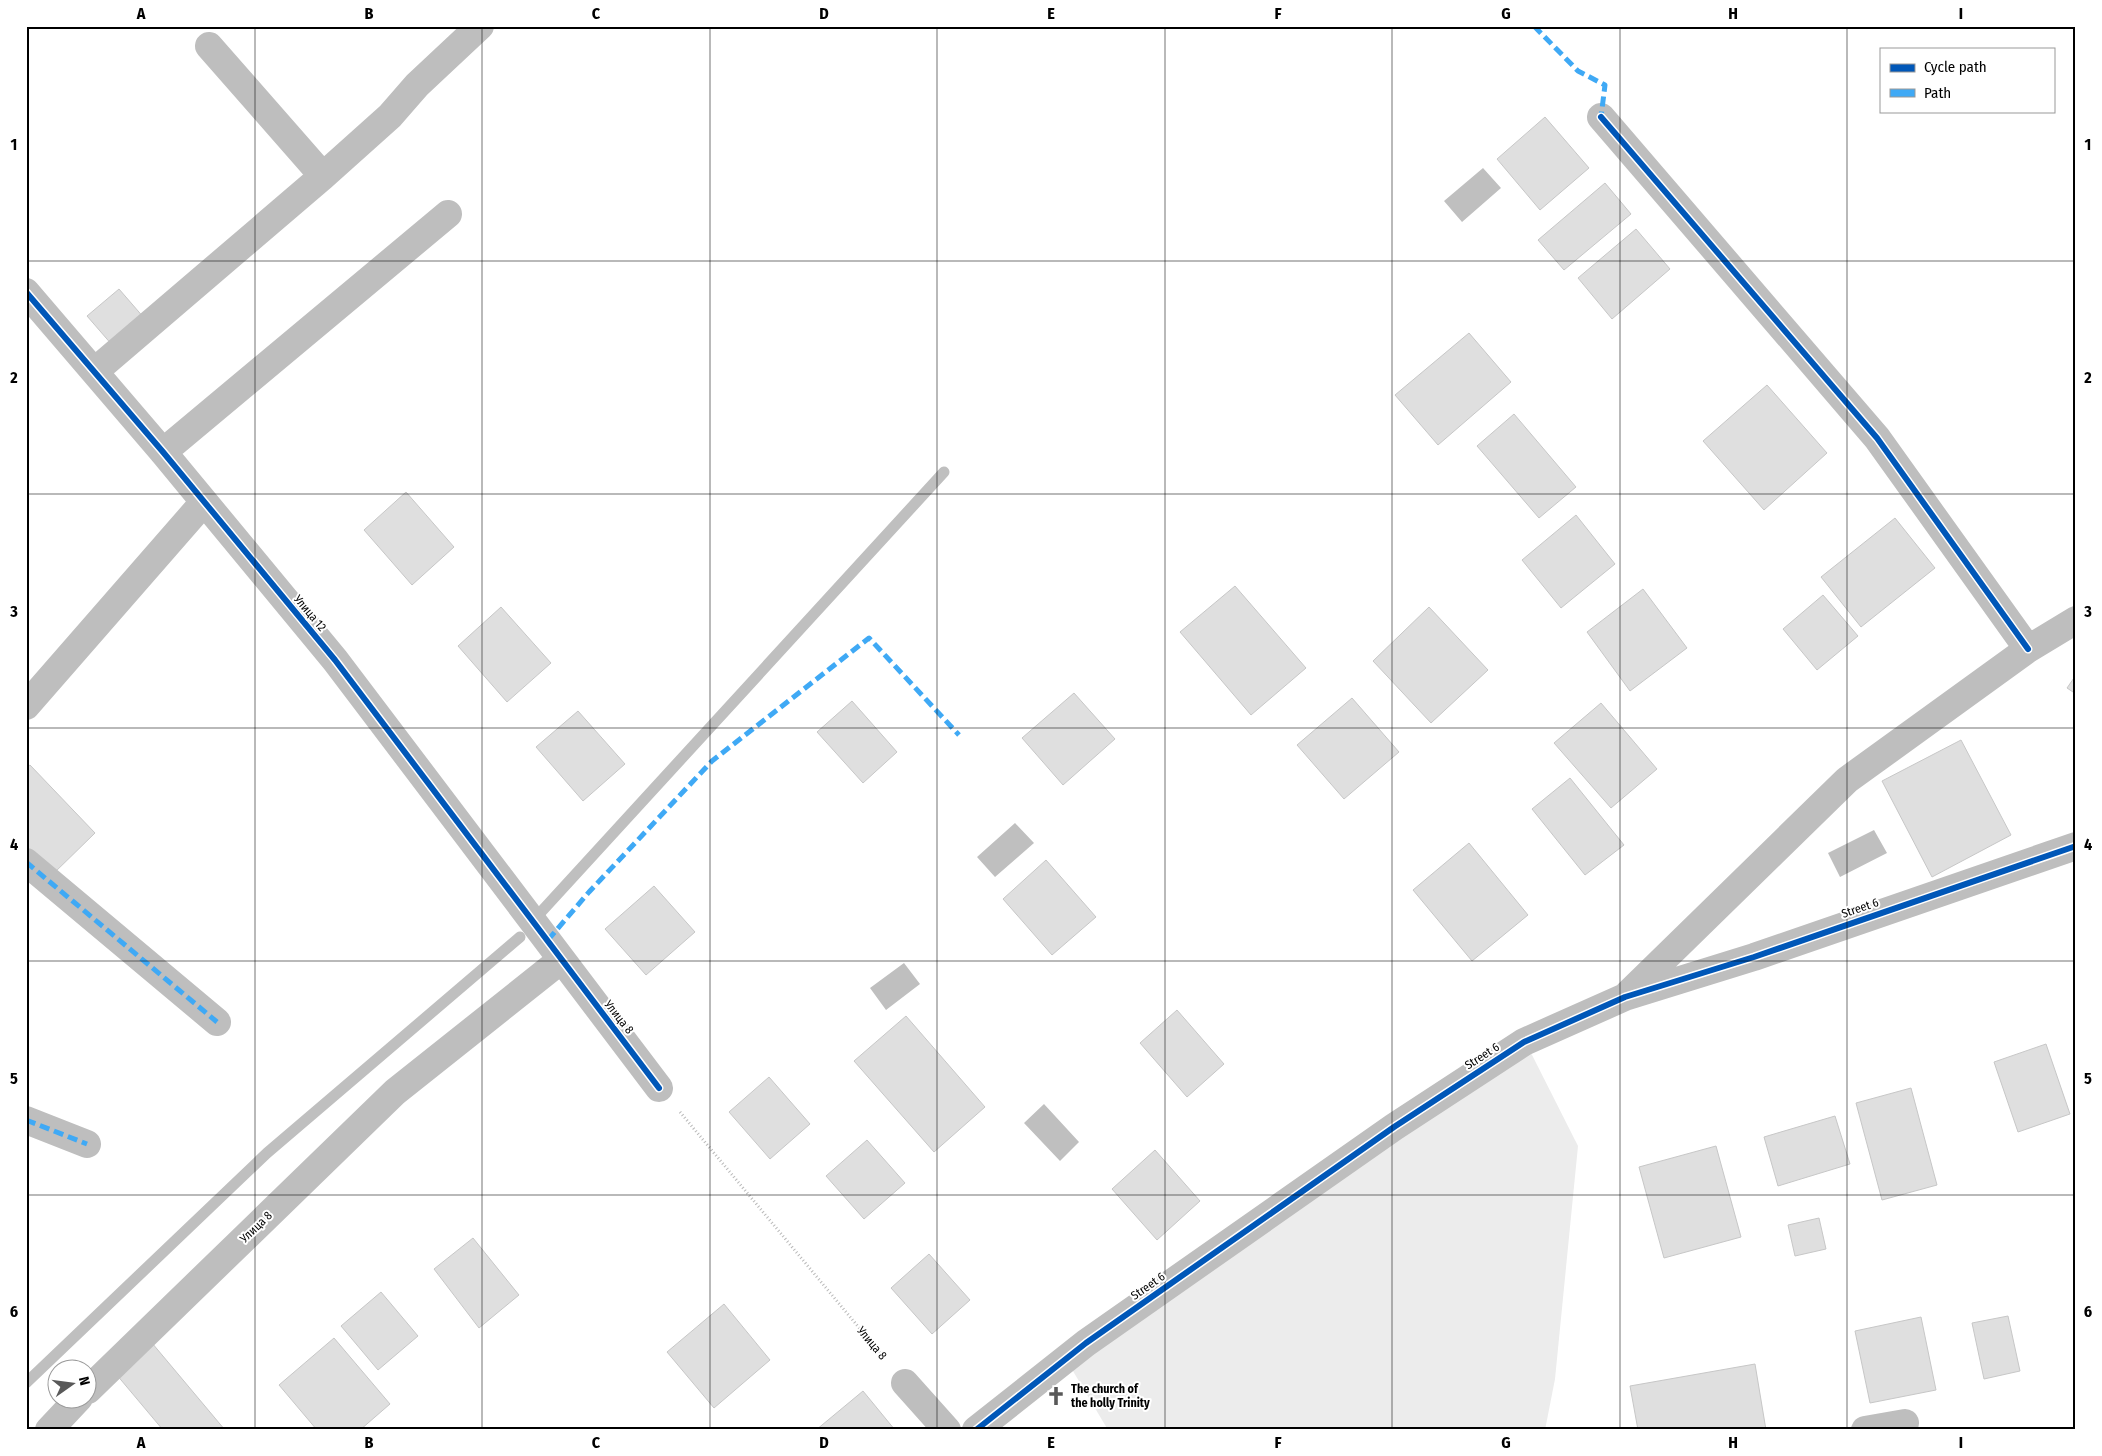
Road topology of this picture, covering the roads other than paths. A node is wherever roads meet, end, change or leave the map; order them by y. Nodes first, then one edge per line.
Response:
1 (480, 26) edge
2 (209, 46) dead end
3 (1601, 116) dead end
4 (323, 176) junction
5 (448, 214) dead end
6 (26, 292) edge
7 (95, 371) junction
8 (163, 452) junction
9 (204, 502) junction
10 (2076, 620) edge
11 (2028, 649) junction
12 (26, 706) edge
13 (2076, 846) edge
14 (26, 862) edge
15 (561, 960) junction
16 (1625, 997) junction
17 (217, 1022) dead end
18 (660, 1088) road end
19 (26, 1120) edge
20 (87, 1144) dead end
21 (98, 1380) edge
22 (905, 1383) road end
23 (70, 1408) edge
24 (1905, 1423) dead end
25 (49, 1430) edge
26 (947, 1430) edge
27 (976, 1430) edge
28 (1866, 1430) edge

1 - 4 street
2 - 4 street
3 - 11 street
4 - 7 street
5 - 8 street
6 - 7 street, Улица 12
7 - 8 street, Улица 12
8 - 9 street, Улица 12
9 - 12 street
9 - 15 street, Улица 12
10 - 11 street
11 - 16 street
13 - 16 street, Street 6
14 - 17 street
15 - 18 street, Улица 8
15 - 21 street, Улица 8
16 - 27 street, Street 6
19 - 20 street
22 - 26 street
23 - 25 street
24 - 28 street

